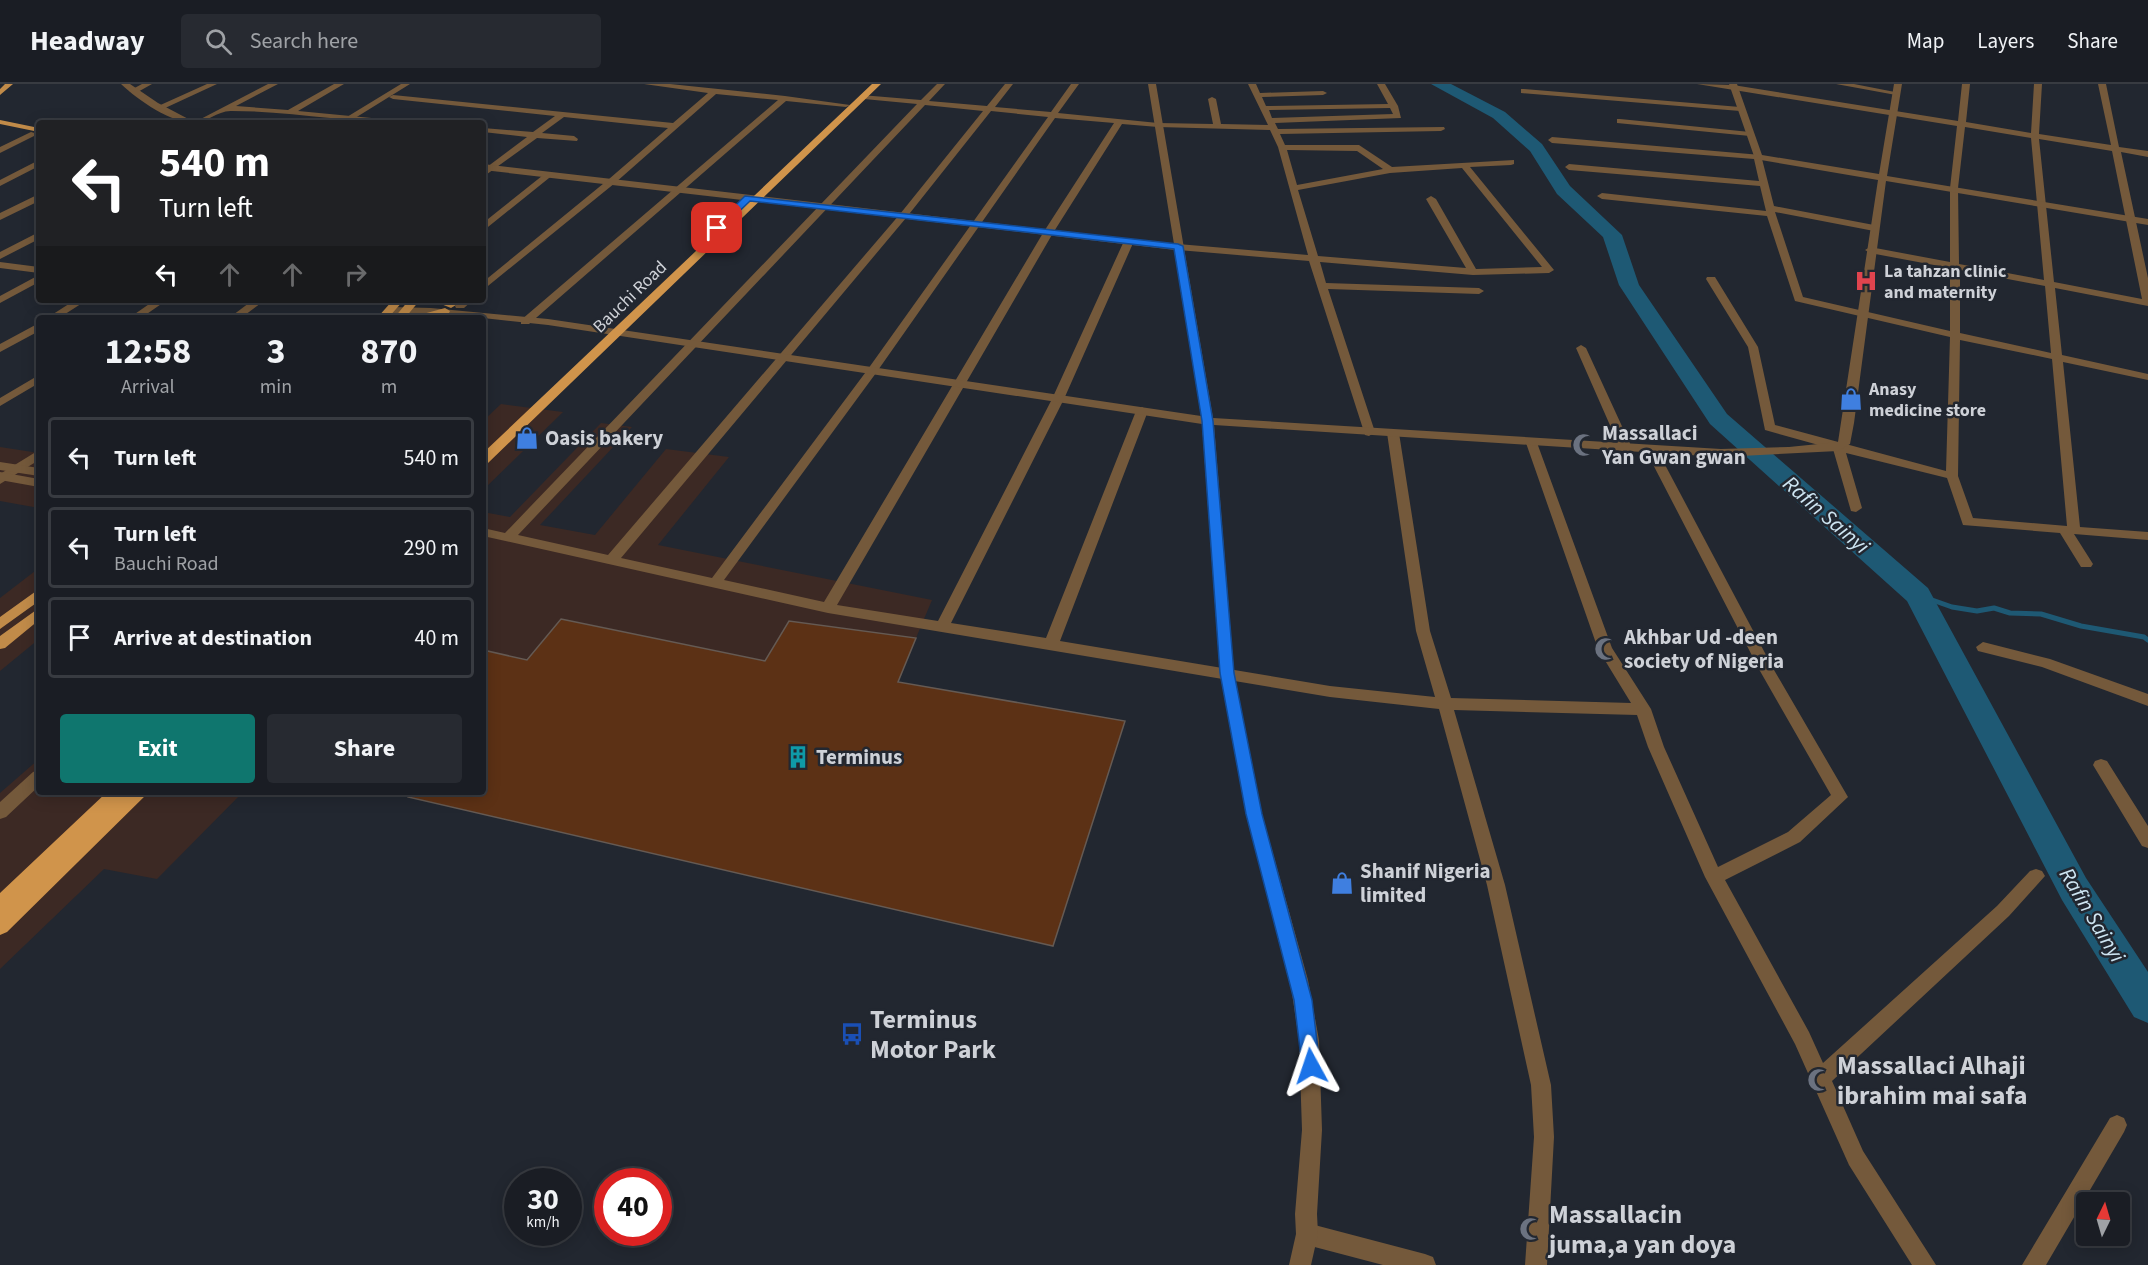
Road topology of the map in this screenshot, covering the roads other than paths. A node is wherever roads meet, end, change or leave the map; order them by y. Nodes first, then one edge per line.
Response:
1 (125, 84) edge
2 (148, 84) edge
3 (213, 84) edge
4 (274, 84) edge
5 (340, 84) edge
6 (405, 84) edge
7 (414, 84) edge
8 (648, 84) edge
9 (868, 84) edge
10 (877, 84) edge
11 (941, 84) edge
12 (1009, 84) edge
13 (1075, 84) edge
14 (1152, 84) edge
15 (1252, 84) edge
16 (1381, 84) edge
17 (1701, 84) edge
18 (1840, 84) edge
19 (1966, 84) edge
20 (2038, 84) edge
21 (2102, 84) edge
22 (1733, 85) edge
23 (1897, 89) edge
24 (133, 91) junction
25 (714, 91) junction
26 (1524, 91) dead end
27 (1323, 93) dead end
28 (1257, 95) junction
29 (393, 97) junction
30 (864, 97) junction
31 (785, 98) junction
32 (1212, 99) dead end
33 (924, 102) junction
34 (846, 105) junction
35 (1394, 106) junction
36 (160, 107) junction
37 (230, 108) junction
38 (1264, 108) junction
39 (988, 109) junction
40 (1740, 109) junction
41 (291, 113) junction
42 (563, 114) junction
43 (1893, 114) junction
44 (1053, 115) junction
45 (1398, 116) junction
46 (188, 120) edge
47 (201, 120) edge
48 (280, 120) edge
49 (352, 120) edge
50 (0, 122) edge
51 (1119, 122) junction
52 (1620, 122) dead end
53 (1158, 125) junction
54 (1963, 125) junction
55 (675, 126) junction
56 (1218, 127) junction
57 (1273, 127) junction
58 (1402, 128) junction
59 (0, 129) edge
60 (1441, 129) dead end
61 (486, 130) edge
62 (36, 133) edge
63 (36, 133) edge
64 (36, 133) edge
65 (1750, 134) junction
66 (534, 135) junction
67 (2035, 137) junction
68 (574, 139) dead end
69 (1551, 140) dead end
70 (1282, 147) junction
71 (2116, 149) junction
72 (0, 150) edge
73 (2148, 154) edge
74 (1758, 157) junction
75 (1511, 162) dead end
76 (1463, 164) junction
77 (36, 165) edge
78 (1569, 167) dead end
79 (486, 169) edge
80 (1390, 170) junction
81 (550, 174) junction
82 (1881, 177) junction
83 (612, 181) junction
84 (0, 183) edge
85 (1764, 184) junction
86 (1293, 188) junction
87 (1954, 188) junction
88 (682, 189) junction
89 (1602, 196) dead end
90 (1431, 198) dead end
91 (36, 199) edge
92 (752, 199) junction
93 (2043, 204) junction
94 (824, 208) junction
95 (1769, 211) junction
96 (903, 216) junction
97 (0, 217) edge
98 (2131, 219) junction
99 (2148, 222) edge
100 (975, 225) junction
101 (486, 226) edge
102 (1874, 228) junction
103 (1048, 233) junction
104 (36, 237) edge
105 (1129, 242) junction
106 (1178, 246) junction
107 (1870, 250) junction
108 (0, 256) edge
109 (1314, 259) junction
110 (0, 265) edge
111 (1953, 266) junction
112 (36, 270) edge
113 (1473, 272) junction
114 (1711, 279) dead end
115 (36, 280) edge
116 (486, 285) edge
117 (2050, 285) junction
118 (1322, 286) junction
119 (1479, 291) dead end
120 (0, 300) edge
121 (2148, 302) edge
122 (77, 303) edge
123 (157, 303) edge
124 (256, 303) edge
125 (412, 306) edge
126 (456, 306) edge
127 (395, 314) edge
128 (57, 315) edge
129 (139, 315) edge
130 (238, 315) edge
131 (1862, 315) junction
132 (528, 319) junction
133 (36, 328) edge
134 (612, 332) junction
135 (1955, 335) junction
136 (694, 345) junction
137 (1581, 348) dead end
138 (0, 349) edge
139 (784, 358) junction
140 (2057, 358) junction
141 (872, 371) junction
142 (2148, 377) edge
143 (36, 380) edge
144 (960, 384) junction
145 (1058, 399) junction
146 (0, 403) edge
147 (1142, 411) junction
148 (1208, 421) junction
149 (1369, 432) junction
150 (1393, 433) junction
151 (1532, 443) junction
152 (486, 446) edge
153 (1838, 447) junction
154 (1626, 448) junction
155 (1651, 449) junction
156 (36, 456) edge
157 (486, 457) edge
158 (19, 468) junction
159 (36, 471) edge
160 (1, 475) edge
161 (1952, 476) junction
162 (36, 482) edge
163 (1856, 508) dead end
164 (2069, 529) junction
165 (486, 533) edge
166 (2148, 536) edge
167 (508, 538) junction
168 (611, 561) junction
169 (2086, 564) dead end
170 (715, 583) junction
171 (36, 596) edge
172 (828, 608) junction
173 (36, 615) edge
174 (0, 624) edge
175 (942, 627) junction
176 (0, 644) edge
177 (1051, 644) junction
178 (1983, 646) dead end
179 (1227, 673) junction
180 (2148, 700) edge
181 (1445, 702) junction
182 (1643, 709) junction
183 (2100, 765) dead end
184 (36, 779) edge
185 (116, 795) edge
186 (137, 795) edge
187 (0, 812) edge
188 (2148, 841) edge
189 (2036, 876) dead end
190 (1714, 877) junction
191 (0, 906) edge
192 (0, 926) edge
193 (1820, 1079) junction
194 (2117, 1125) dead end
195 (1307, 1234) junction
196 (1300, 1265) edge
197 (1425, 1265) edge
198 (1536, 1265) edge
199 (1925, 1265) edge
200 (2033, 1265) edge

1 - 24 street
2 - 24 street
3 - 36 street
4 - 37 street
5 - 41 street
6 - 49 street
7 - 29 street
8 - 25 street
9 - 34 highway, Bauchi Road
10 - 30 highway, Bauchi Road
11 - 33 street
12 - 39 street
13 - 44 street
14 - 53 street
15 - 28 street
16 - 35 street
17 - 22 street
18 - 23 street
19 - 54 street
20 - 67 street
21 - 71 street
22 - 40 street
22 - 43 street
23 - 43 street
24 - 36 street
25 - 31 street
25 - 55 street
26 - 40 street
27 - 28 street
28 - 38 street
29 - 42 street
29 - 49 street
30 - 33 street
30 - 92 highway, Bauchi Road
31 - 34 street
31 - 88 street
32 - 56 street
33 - 39 street
33 - 94 street
34 - 92 highway, Bauchi Road
35 - 38 street
35 - 45 street
36 - 46 street
37 - 41 street
37 - 47 street
38 - 57 street
39 - 44 street
39 - 96 street
40 - 65 street
41 - 48 street
41 - 49 street
42 - 55 street
42 - 66 street
43 - 54 street
43 - 82 street
44 - 51 street
44 - 100 street
45 - 57 street
45 - 58 street
50 - 62 main road
51 - 53 street
51 - 103 street
52 - 65 street
53 - 56 street
53 - 106 street
54 - 67 street
54 - 87 street
55 - 83 street
56 - 57 street
57 - 58 street
57 - 70 street
58 - 60 street
59 - 63 main road
61 - 66 street
64 - 72 street
65 - 74 street
66 - 68 street
66 - 79 street
67 - 71 street
67 - 93 street
69 - 74 street
70 - 80 street
70 - 86 street
71 - 73 street
71 - 98 street
74 - 82 street
74 - 85 street
75 - 76 street
76 - 80 street
76 - 113 street
77 - 84 street
78 - 85 street
79 - 81 street
80 - 86 street
81 - 83 street
81 - 101 street
82 - 87 street
82 - 102 street
83 - 88 street
83 - 116 street
85 - 95 street
86 - 109 street
87 - 93 street
87 - 111 street
88 - 92 street
88 - 132 street
89 - 95 street
90 - 113 street
91 - 97 street
92 - 94 street
92 - 134 highway, Bauchi Road
93 - 98 street
93 - 117 street
94 - 96 street
94 - 136 street
95 - 102 street
95 - 131 street
96 - 100 street
96 - 139 street
98 - 99 street
98 - 121 street
100 - 103 street
100 - 141 street
102 - 107 street
103 - 105 street
103 - 144 street
104 - 108 street
105 - 106 street
105 - 145 street
106 - 109 street
106 - 148 street
107 - 111 street
107 - 131 street
109 - 113 street
109 - 118 street
110 - 112 street
111 - 117 street
111 - 135 street
114 - 153 street
115 - 120 street
117 - 121 street
117 - 140 street
118 - 119 street
118 - 149 street
122 - 128 street
123 - 129 street
124 - 130 street
125 - 126 main road
125 - 126 street
125 - 127 street
126 - 132 street
131 - 135 street
131 - 153 street
132 - 134 street
133 - 138 street
134 - 136 street
134 - 152 highway, Bauchi Road
134 - 157 highway, Bauchi Road
135 - 140 street
135 - 161 street
136 - 139 street
136 - 167 street
137 - 154 street
139 - 141 street
139 - 168 street
140 - 142 street
140 - 164 street
141 - 144 street
141 - 170 street
143 - 146 street
144 - 145 street
144 - 172 street
145 - 147 street
145 - 175 street
147 - 148 street
147 - 177 street
148 - 149 street
148 - 179 street
149 - 150 street
150 - 151 street
150 - 181 street
151 - 154 street
151 - 182 street
153 - 155 street
153 - 161 street
153 - 163 street
154 - 155 street
155 - 190 street
156 - 158 street
158 - 159 street
158 - 160 street
160 - 162 street
161 - 164 street
164 - 166 street
164 - 169 street
165 - 167 street
167 - 168 street
168 - 170 street
170 - 172 street
171 - 174 main road
172 - 175 street
173 - 176 main road
175 - 177 street
177 - 179 street
178 - 180 street
179 - 181 street
179 - 195 street
181 - 182 street
181 - 198 street
182 - 190 street
183 - 188 street
184 - 187 street
185 - 191 highway
186 - 192 highway
189 - 193 street
190 - 193 street
193 - 199 street
194 - 200 street
195 - 196 street
195 - 197 street

